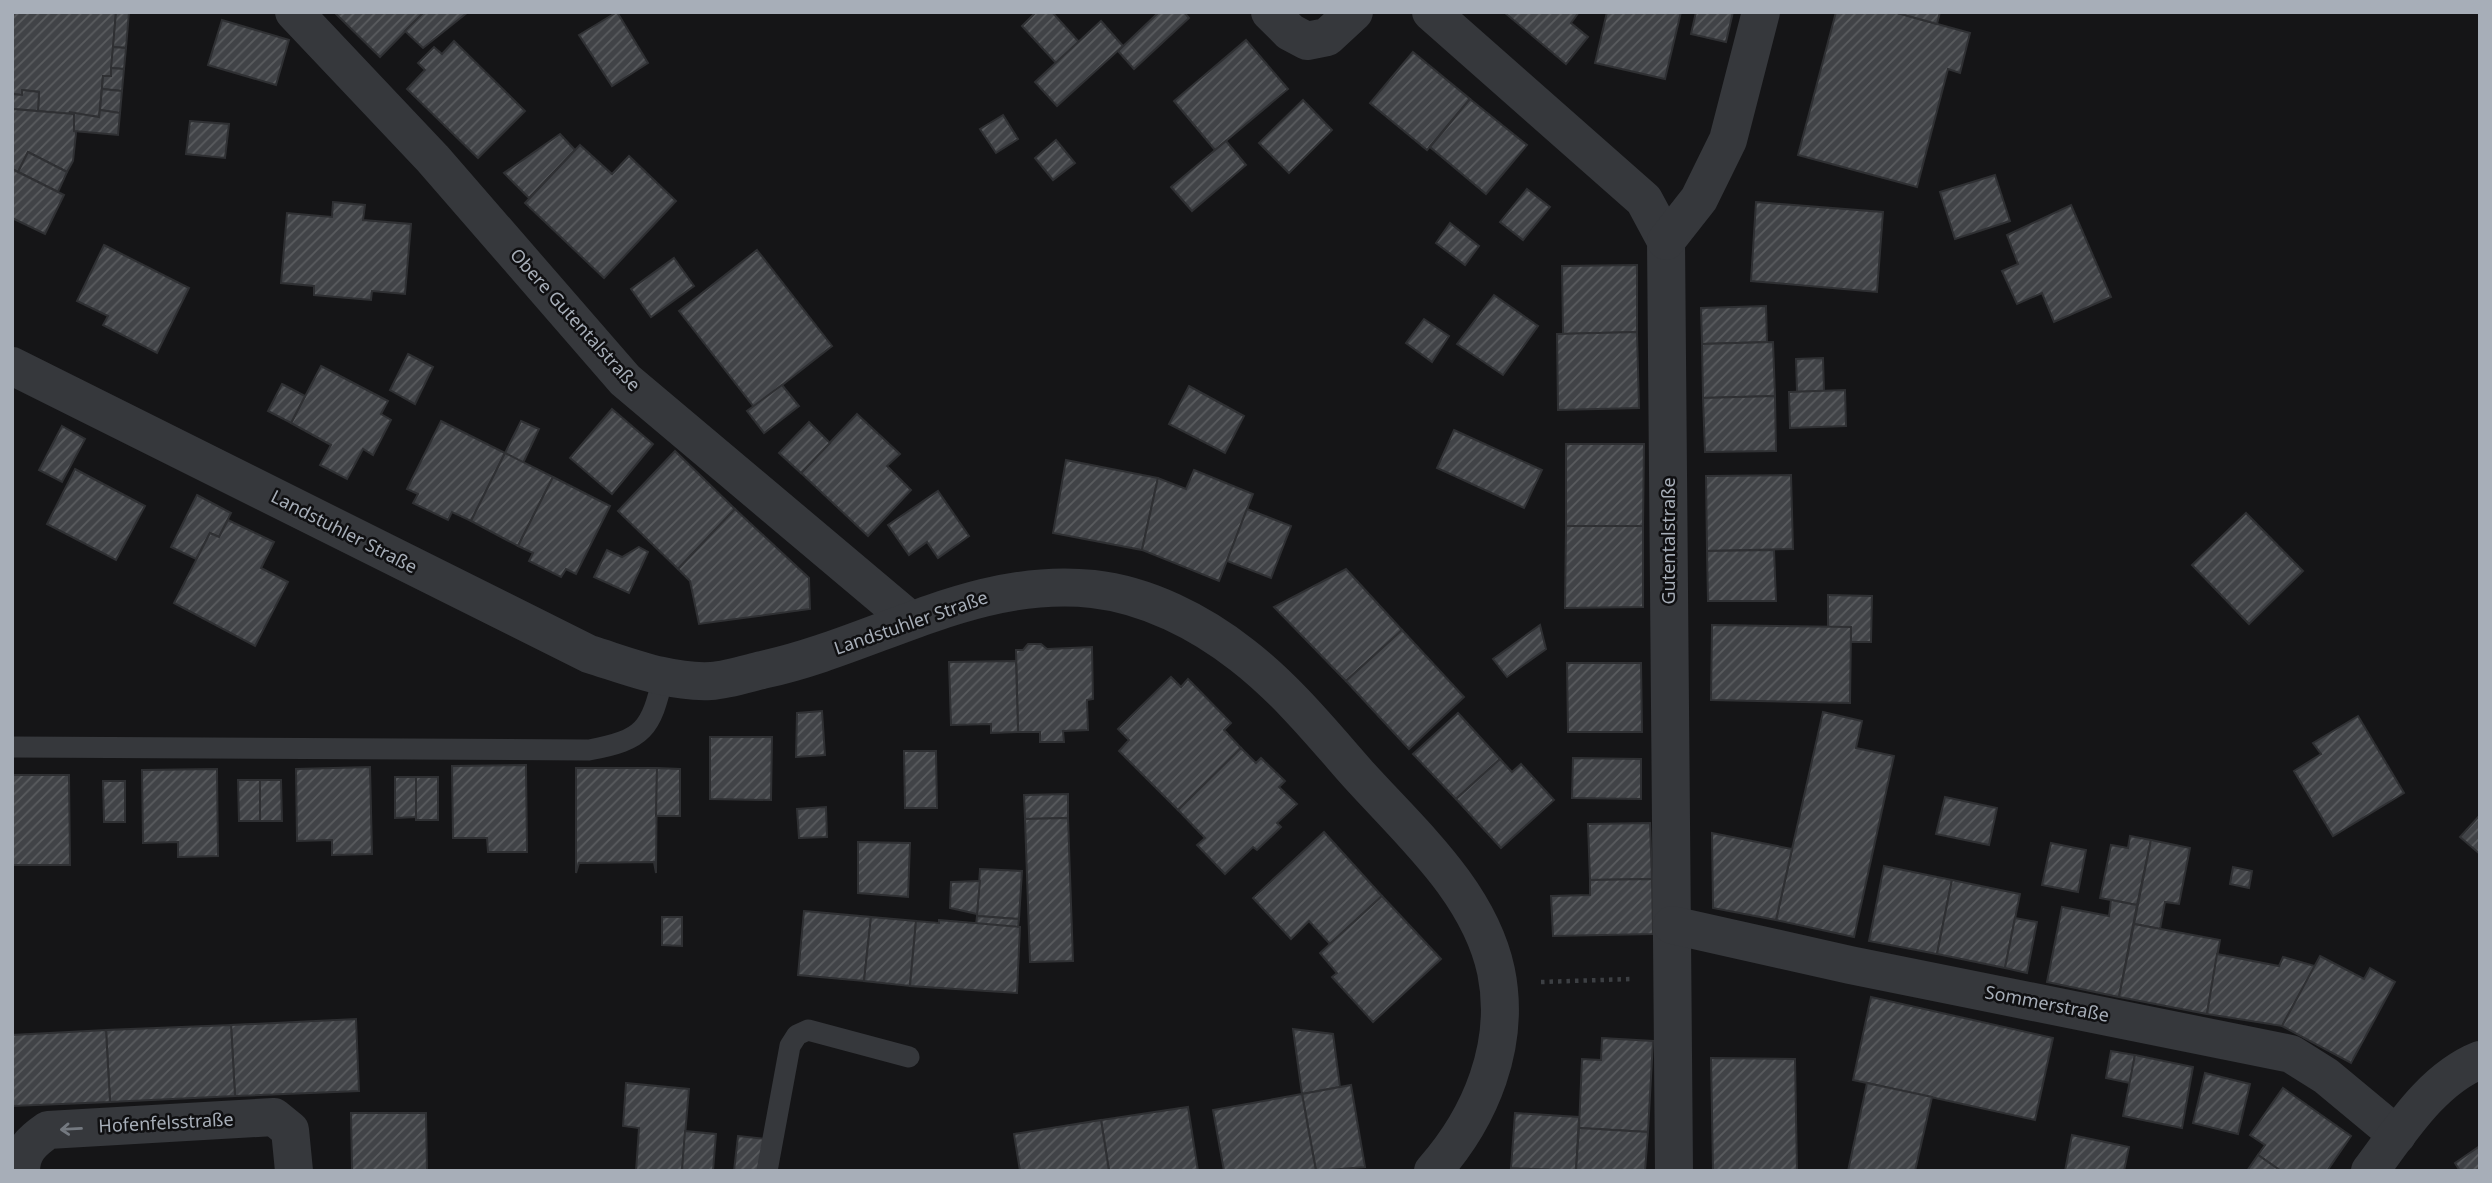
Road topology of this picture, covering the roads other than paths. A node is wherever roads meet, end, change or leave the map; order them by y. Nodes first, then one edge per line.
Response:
1 (1270, 12) edge
2 (1354, 12) edge
3 (1431, 12) edge
4 (1762, 12) edge
5 (293, 14) edge
6 (1667, 241) junction
7 (12, 366) edge
8 (910, 620) junction
9 (663, 677) junction
10 (12, 747) edge
11 (1672, 925) junction
12 (909, 1057) dead end
13 (2480, 1060) edge
14 (2397, 1135) junction
15 (21, 1171) edge
16 (294, 1171) edge
17 (767, 1171) edge
18 (1433, 1171) edge
19 (1674, 1171) edge
20 (2370, 1171) edge

1 - 2 street
3 - 6 street, Gutentalstraße
4 - 6 street
5 - 8 street, Obere Gutentalstraße
6 - 11 street, Gutentalstraße
7 - 9 street, Landstuhler Straße
8 - 9 street, Landstuhler Straße
8 - 18 street, Landstuhler Straße
9 - 10 lane
11 - 14 street, Sommerstraße
11 - 19 street, Gutentalstraße
12 - 17 lane
13 - 14 street
14 - 20 street
16 -> 15 street, Hofenfelsstraße

